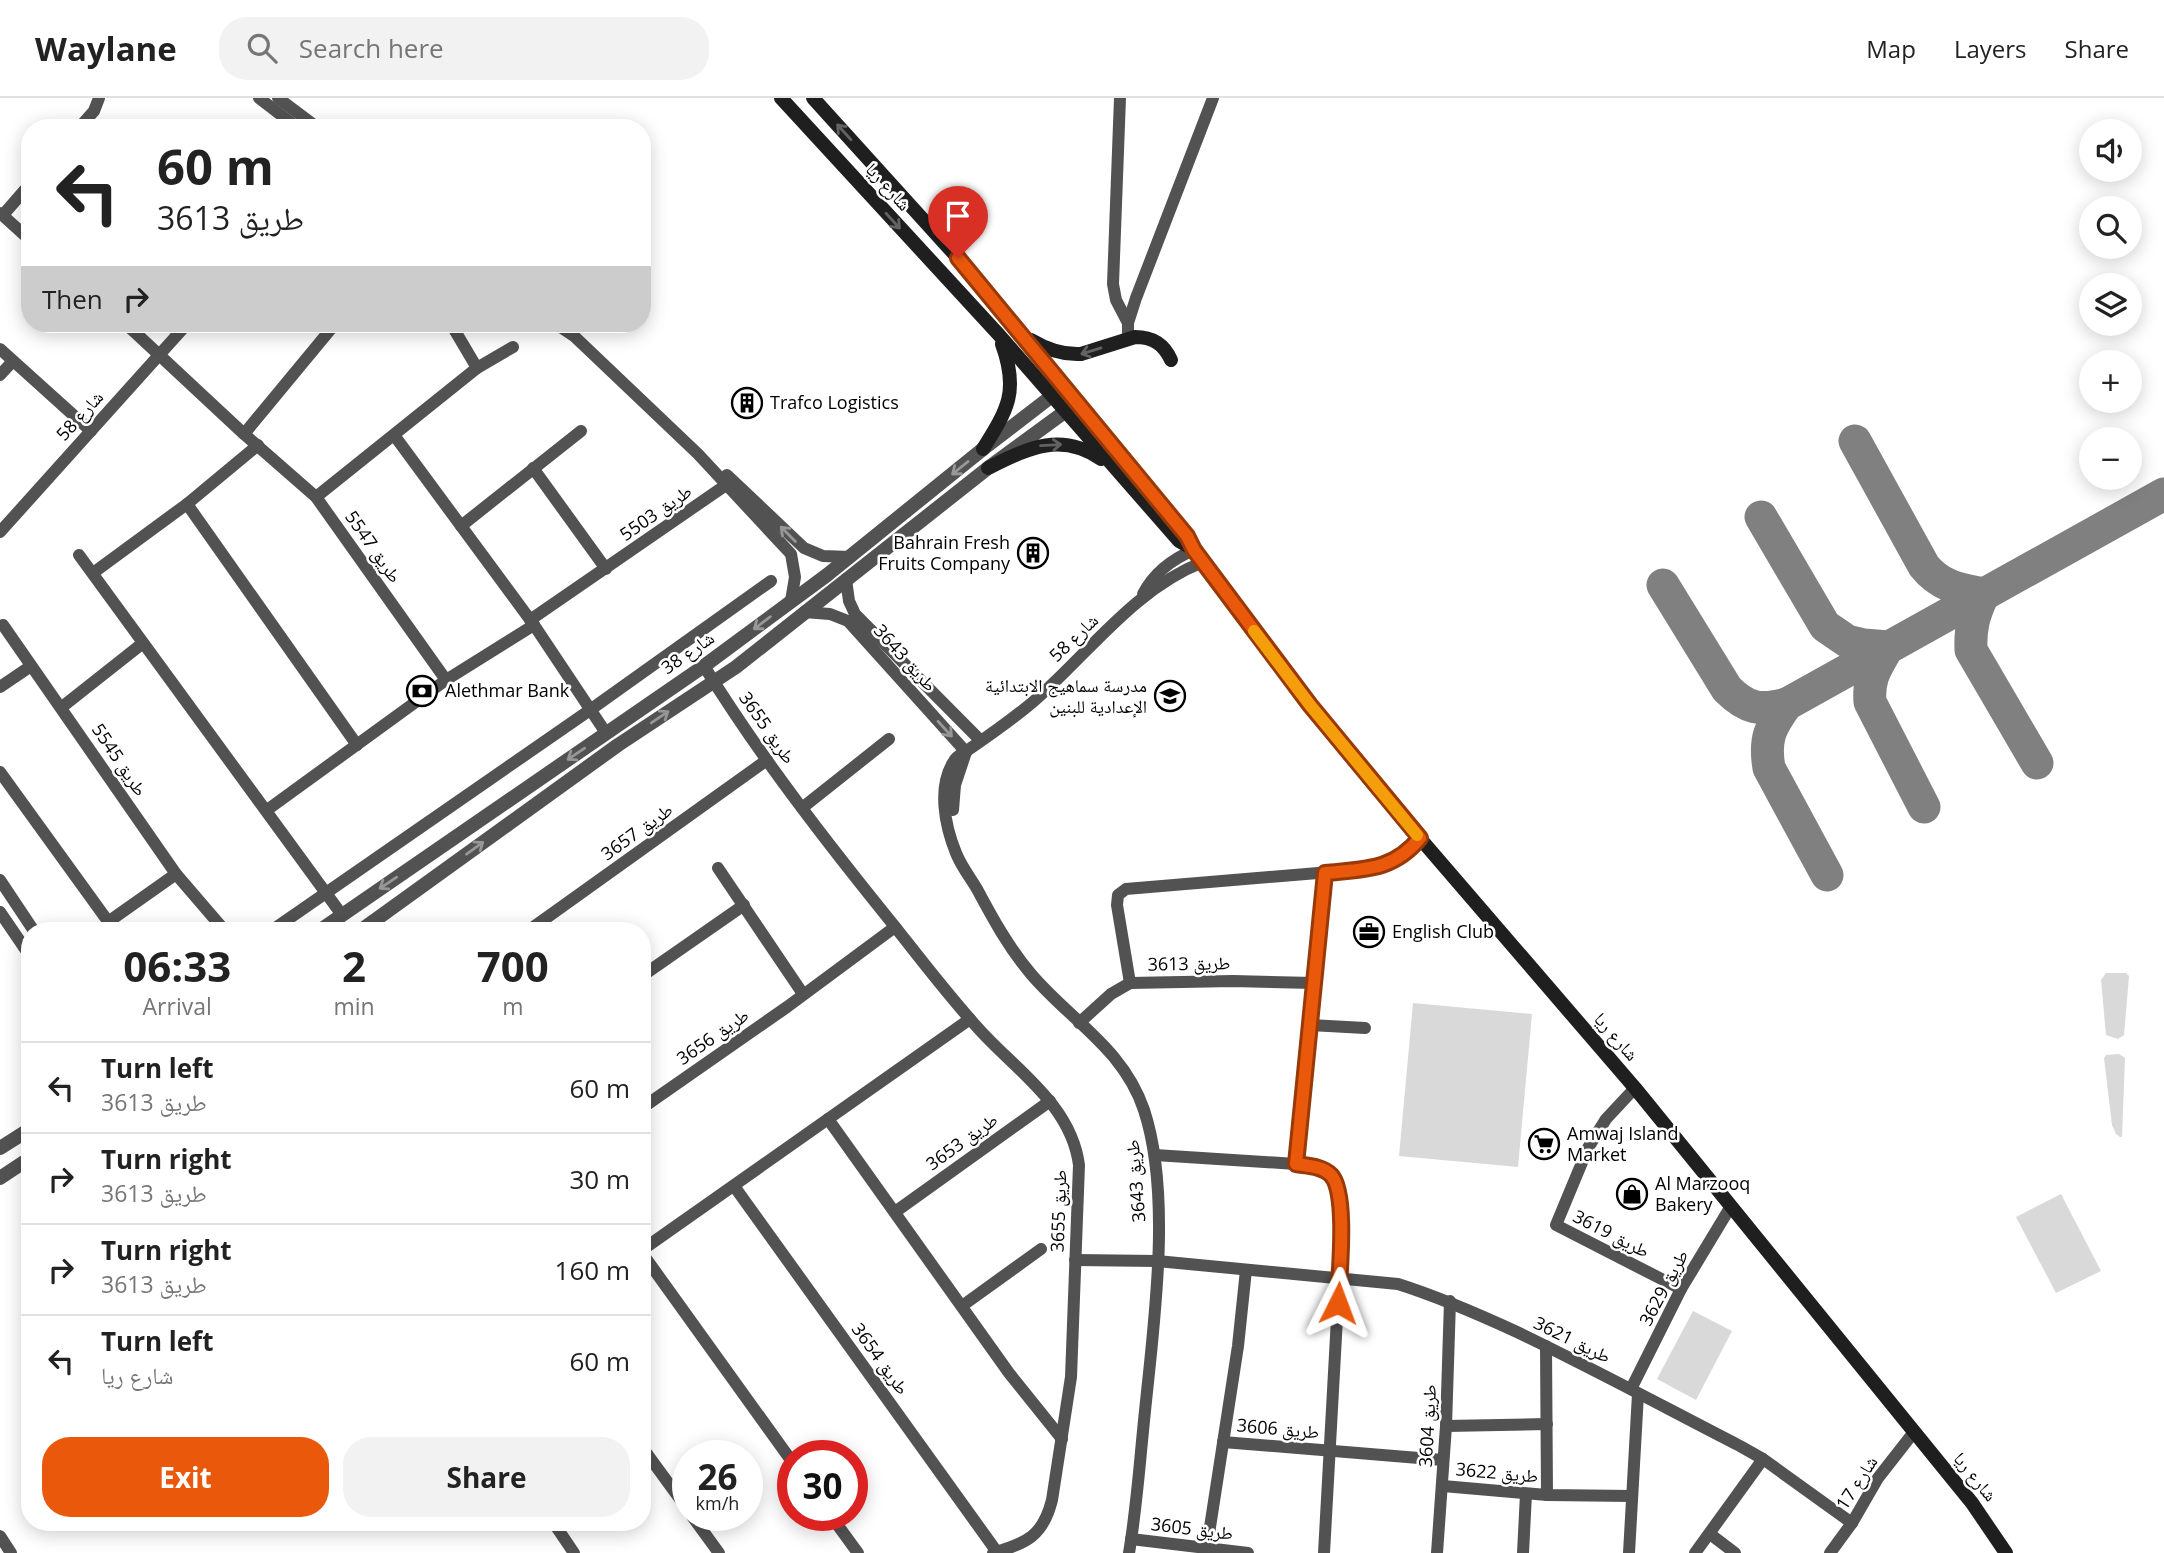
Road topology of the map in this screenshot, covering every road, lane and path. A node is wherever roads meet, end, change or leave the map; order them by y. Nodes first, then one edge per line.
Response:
1 (99, 98) edge
2 (259, 98) edge
3 (278, 98) edge
4 (781, 98) edge
5 (813, 98) edge
6 (1120, 98) edge
7 (1213, 98) edge
8 (87, 119) edge
9 (286, 119) edge
10 (306, 119) edge
11 (21, 193) edge
12 (1, 214) edge
13 (21, 232) edge
14 (1128, 323) junction
15 (136, 333) edge
16 (179, 333) edge
17 (328, 333) edge
18 (457, 333) edge
19 (570, 333) edge
20 (572, 333) edge
21 (1022, 335) junction
22 (574, 336) junction
23 (1000, 336) junction
24 (1128, 339) junction
25 (513, 347) dead end
26 (0, 349) edge
27 (159, 354) junction
28 (1171, 360) dead end
29 (13, 361) junction
30 (477, 368) junction
31 (0, 376) edge
32 (1065, 387) junction
33 (1052, 395) junction
34 (1078, 402) junction
35 (1065, 411) junction
36 (90, 431) junction
37 (581, 431) dead end
38 (244, 434) junction
39 (394, 435) junction
40 (258, 446) junction
41 (983, 449) junction
42 (698, 454) junction
43 (533, 468) junction
44 (988, 468) junction
45 (1116, 469) junction
46 (726, 485) junction
47 (316, 497) junction
48 (187, 504) junction
49 (461, 526) junction
50 (0, 531) edge
51 (1194, 550) junction
52 (79, 555) dead end
53 (850, 556) junction
54 (1203, 562) junction
55 (606, 569) junction
56 (93, 573) junction
57 (846, 579) junction
58 (771, 581) dead end
59 (1139, 600) junction
60 (791, 601) junction
61 (804, 612) junction
62 (532, 623) junction
63 (4, 625) dead end
64 (143, 643) junction
65 (31, 666) junction
66 (704, 666) junction
67 (446, 680) junction
68 (714, 681) junction
69 (0, 687) edge
70 (62, 707) junction
71 (590, 709) junction
72 (606, 733) junction
73 (889, 739) dead end
74 (979, 740) junction
75 (357, 745) junction
76 (966, 752) junction
77 (767, 760) junction
78 (0, 772) edge
79 (802, 808) junction
80 (267, 810) junction
81 (1420, 838) junction
82 (718, 868) dead end
83 (1325, 873) junction
84 (176, 874) junction
85 (0, 880) edge
86 (327, 893) junction
87 (744, 905) junction
88 (0, 912) edge
89 (342, 915) junction
90 (28, 922) edge
91 (108, 922) edge
92 (118, 922) edge
93 (217, 922) edge
94 (284, 922) edge
95 (332, 922) edge
96 (372, 922) edge
97 (541, 922) edge
98 (895, 928) junction
99 (21, 943) edge
100 (651, 970) edge
101 (1130, 982) junction
102 (1314, 983) junction
103 (803, 994) junction
104 (970, 1019) junction
105 (1079, 1023) junction
106 (1310, 1025) junction
107 (1365, 1028) dead end
108 (1635, 1088) junction
109 (1050, 1101) junction
110 (651, 1102) edge
111 (828, 1119) junction
112 (21, 1135) edge
113 (0, 1148) edge
114 (1155, 1155) junction
115 (21, 1164) edge
116 (1296, 1164) junction
117 (0, 1178) edge
118 (734, 1186) junction
119 (1731, 1206) junction
120 (895, 1212) junction
121 (651, 1246) edge
122 (1041, 1249) dead end
123 (1075, 1260) junction
124 (1157, 1261) junction
125 (651, 1265) edge
126 (1247, 1270) junction
127 (1339, 1279) junction
128 (1681, 1289) junction
129 (1450, 1301) junction
130 (962, 1306) junction
131 (1546, 1346) junction
132 (1635, 1392) junction
133 (1547, 1424) junction
134 (1446, 1426) junction
135 (1914, 1432) junction
136 (1062, 1439) junction
137 (777, 1440) edge
138 (1223, 1441) junction
139 (1329, 1451) junction
140 (651, 1459) edge
141 (1763, 1459) junction
142 (1443, 1460) junction
143 (1443, 1486) junction
144 (672, 1488) edge
145 (1526, 1494) junction
146 (1547, 1496) junction
147 (1632, 1496) junction
148 (1852, 1523) junction
149 (559, 1531) edge
150 (703, 1531) edge
151 (842, 1531) edge
152 (1710, 1534) junction
153 (1131, 1539) junction
154 (1207, 1550) edge
155 (574, 1553) edge
156 (719, 1553) edge
157 (858, 1553) edge
158 (995, 1553) edge
159 (1129, 1553) edge
160 (1248, 1553) edge
161 (1324, 1553) edge
162 (1437, 1553) edge
163 (1523, 1553) edge
164 (1629, 1553) edge
165 (1695, 1553) edge
166 (1735, 1553) edge
167 (1830, 1553) edge
168 (2006, 1553) edge

1 - 8 street
2 - 9 street
3 - 10 street
4 -> 23 main road, شارع ريا
21 -> 5 main road, شارع ريا
6 - 14 street
7 - 14 street
11 - 12 street
12 - 13 street
14 - 24 street
15 - 27 street, طريق 5547
16 - 27 street, شارع 58
17 - 38 street
18 - 30 street
19 - 22 street
20 - 22 street
24 -> 21 main road
21 - 32 main road, شارع ريا
22 - 42 street
23 - 33 main road, شارع ريا
23 - 41 main road
24 - 28 main road
25 - 30 street
26 - 29 street
27 - 36 street, شارع 58
27 - 38 street, طريق 5547
29 - 31 street
29 - 36 street
30 - 39 street
32 - 33 street, شارع 38
32 - 34 main road, شارع ريا
33 - 35 main road, شارع ريا
33 - 41 street, شارع 38
34 - 35 street
34 - 51 main road, شارع ريا
35 - 44 street
35 - 45 main road, شارع ريا
36 - 50 street, شارع 58
37 - 43 street
38 - 40 street, طريق 5547
39 - 47 street
39 - 49 street
40 - 47 street, طريق 5547
40 - 48 street
41 -> 53 street, شارع 38
42 - 46 street
53 -> 42 street
43 - 49 street
43 - 55 street
44 -> 45 main road
44 - 57 street
45 - 51 main road, شارع ريا
46 - 55 street, طريق 5503
46 - 60 street
47 - 67 street, طريق 5547
48 - 56 street
48 - 75 street
49 - 62 street
51 - 54 main road, شارع ريا
51 - 59 street, شارع 58
52 - 56 street
53 - 60 street, شارع 38
54 - 59 street, شارع 58
54 - 81 main road, شارع ريا
55 - 62 street, طريق 5503
56 - 64 street
57 - 61 street
57 - 74 street, طريق 3643
58 - 71 street, شارع 38
59 - 74 street, شارع 58
60 -> 66 street, شارع 38
61 - 68 street
61 -> 76 street, طريق 3643
62 - 67 street
62 - 71 street
63 - 65 street, طريق 5545
64 - 70 street
64 - 80 street
65 - 69 street
65 - 70 street, طريق 5545
66 - 68 street, طريق 3655
66 - 72 street, شارع 38
67 - 75 street
68 - 77 street, طريق 3655
96 -> 68 street
70 - 84 street, طريق 5545
71 - 72 street
71 - 86 street, شارع 38
72 -> 89 street, شارع 38
73 - 79 street
74 - 76 street, شارع 58
75 - 80 street
76 - 105 street, طريق 3643
77 - 79 street, طريق 3655
77 - 97 street, طريق 3657
78 - 91 street
79 - 98 street, طريق 3655
80 - 86 street
81 - 83 street
81 - 108 main road, شارع ريا
82 - 87 street
83 - 101 street
83 - 102 street
84 - 92 street
84 - 93 street, طريق 5545
85 - 90 street
86 - 89 street
86 - 94 street, شارع 38
87 - 100 street
87 - 103 street
88 - 99 street
89 - 95 street, شارع 38
98 - 103 street, طريق 3656
98 - 104 street, طريق 3655
101 - 102 street, طريق 3613
101 - 105 street, طريق 3613
102 - 106 street
103 - 110 street, طريق 3656
104 - 109 street, طريق 3655
104 - 111 street
105 - 114 street, طريق 3643
106 - 107 street
106 - 116 street
108 - 119 main road, شارع ريا
108 - 128 street, طريق 3619
109 - 120 street, طريق 3653
109 - 123 street, طريق 3655
111 - 118 street
111 - 120 street
112 - 113 street
114 - 116 street
114 - 124 street, طريق 3643
115 - 117 street
116 - 127 street
118 - 121 street
118 - 158 street, طريق 3654
119 - 128 street, طريق 3629
119 - 135 main road, شارع ريا
120 - 130 street
122 - 130 street
123 - 124 street, طريق 3621
123 - 136 street, طريق 3655
124 - 126 street, طريق 3621
124 - 153 street, طريق 3643
125 - 137 street
126 - 127 street, طريق 3621
126 - 138 street
127 - 129 street, طريق 3621
127 - 139 street, طريق 3606
128 - 132 street, طريق 3629
129 - 131 street, طريق 3621
129 - 134 street, طريق 3604
130 - 136 street
131 - 132 street, طريق 3621
131 - 133 street, طريق 3622
132 - 141 street, طريق 3621
132 - 147 street, طريق 3629
133 - 134 street
133 - 146 street, طريق 3622
134 - 142 street, طريق 3604
135 - 148 street, شارع 17
135 - 168 main road, شارع ريا
136 - 158 street, طريق 3655
138 - 139 street, طريق 3606
138 - 154 street
139 - 142 street, طريق 3606
139 - 161 street, طريق 3606
140 - 144 street
141 - 148 street, طريق 3621
141 - 152 street
142 - 143 street, طريق 3604
143 - 145 street, طريق 3622
143 - 162 street, طريق 3604
145 - 146 street, طريق 3622
145 - 163 street
146 - 147 street, طريق 3622
147 - 164 street, طريق 3629
148 - 167 street, شارع 17
149 - 155 street
150 - 156 street
151 - 157 street
152 - 165 street
152 - 166 street
153 - 154 street, طريق 3605
153 - 159 street, طريق 3643
154 - 160 street, طريق 3605

